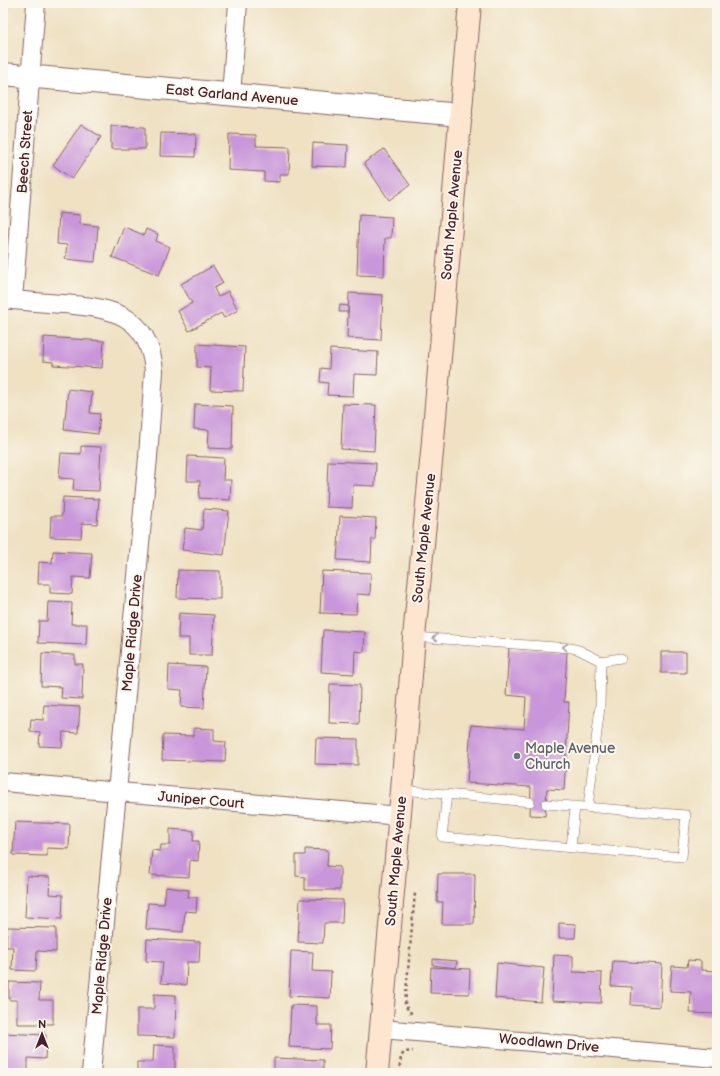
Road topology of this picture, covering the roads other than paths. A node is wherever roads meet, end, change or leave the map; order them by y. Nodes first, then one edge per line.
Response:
1 (36, 3) edge
2 (238, 3) edge
3 (470, 3) edge
4 (3, 74) edge
5 (30, 76) junction
6 (231, 94) junction
7 (461, 115) junction
8 (8, 300) edge
9 (414, 637) junction
10 (622, 658) dead end
11 (601, 661) junction
12 (3, 782) edge
13 (402, 790) junction
14 (118, 793) junction
15 (447, 794) junction
16 (530, 802) dead end
17 (546, 804) dead end
18 (575, 806) junction
19 (588, 807) junction
20 (400, 816) junction
21 (571, 848) junction
22 (381, 1029) junction
23 (717, 1058) edge
24 (91, 1073) edge
25 (377, 1073) edge

1 - 5 street, Beech Street
2 - 6 street
3 - 7 main road, South Maple Avenue
4 - 5 street, East Garland Avenue
5 - 6 street, East Garland Avenue
5 - 8 street, Beech Street
6 - 7 street, East Garland Avenue
7 - 9 main road, South Maple Avenue
8 - 14 street, Maple Ridge Drive
11 -> 9 lane
9 - 13 main road, South Maple Avenue
10 - 11 lane
11 - 19 lane
12 - 14 street, Juniper Court
13 - 15 lane
13 - 20 main road, South Maple Avenue
14 - 20 street, Juniper Court
14 - 24 street, Maple Ridge Drive
15 - 16 lane
15 - 21 lane
17 - 18 lane
18 - 19 lane
18 - 21 lane
19 - 21 lane
20 - 22 main road, South Maple Avenue
22 - 23 street, Woodlawn Drive
22 - 25 main road, South Maple Avenue

